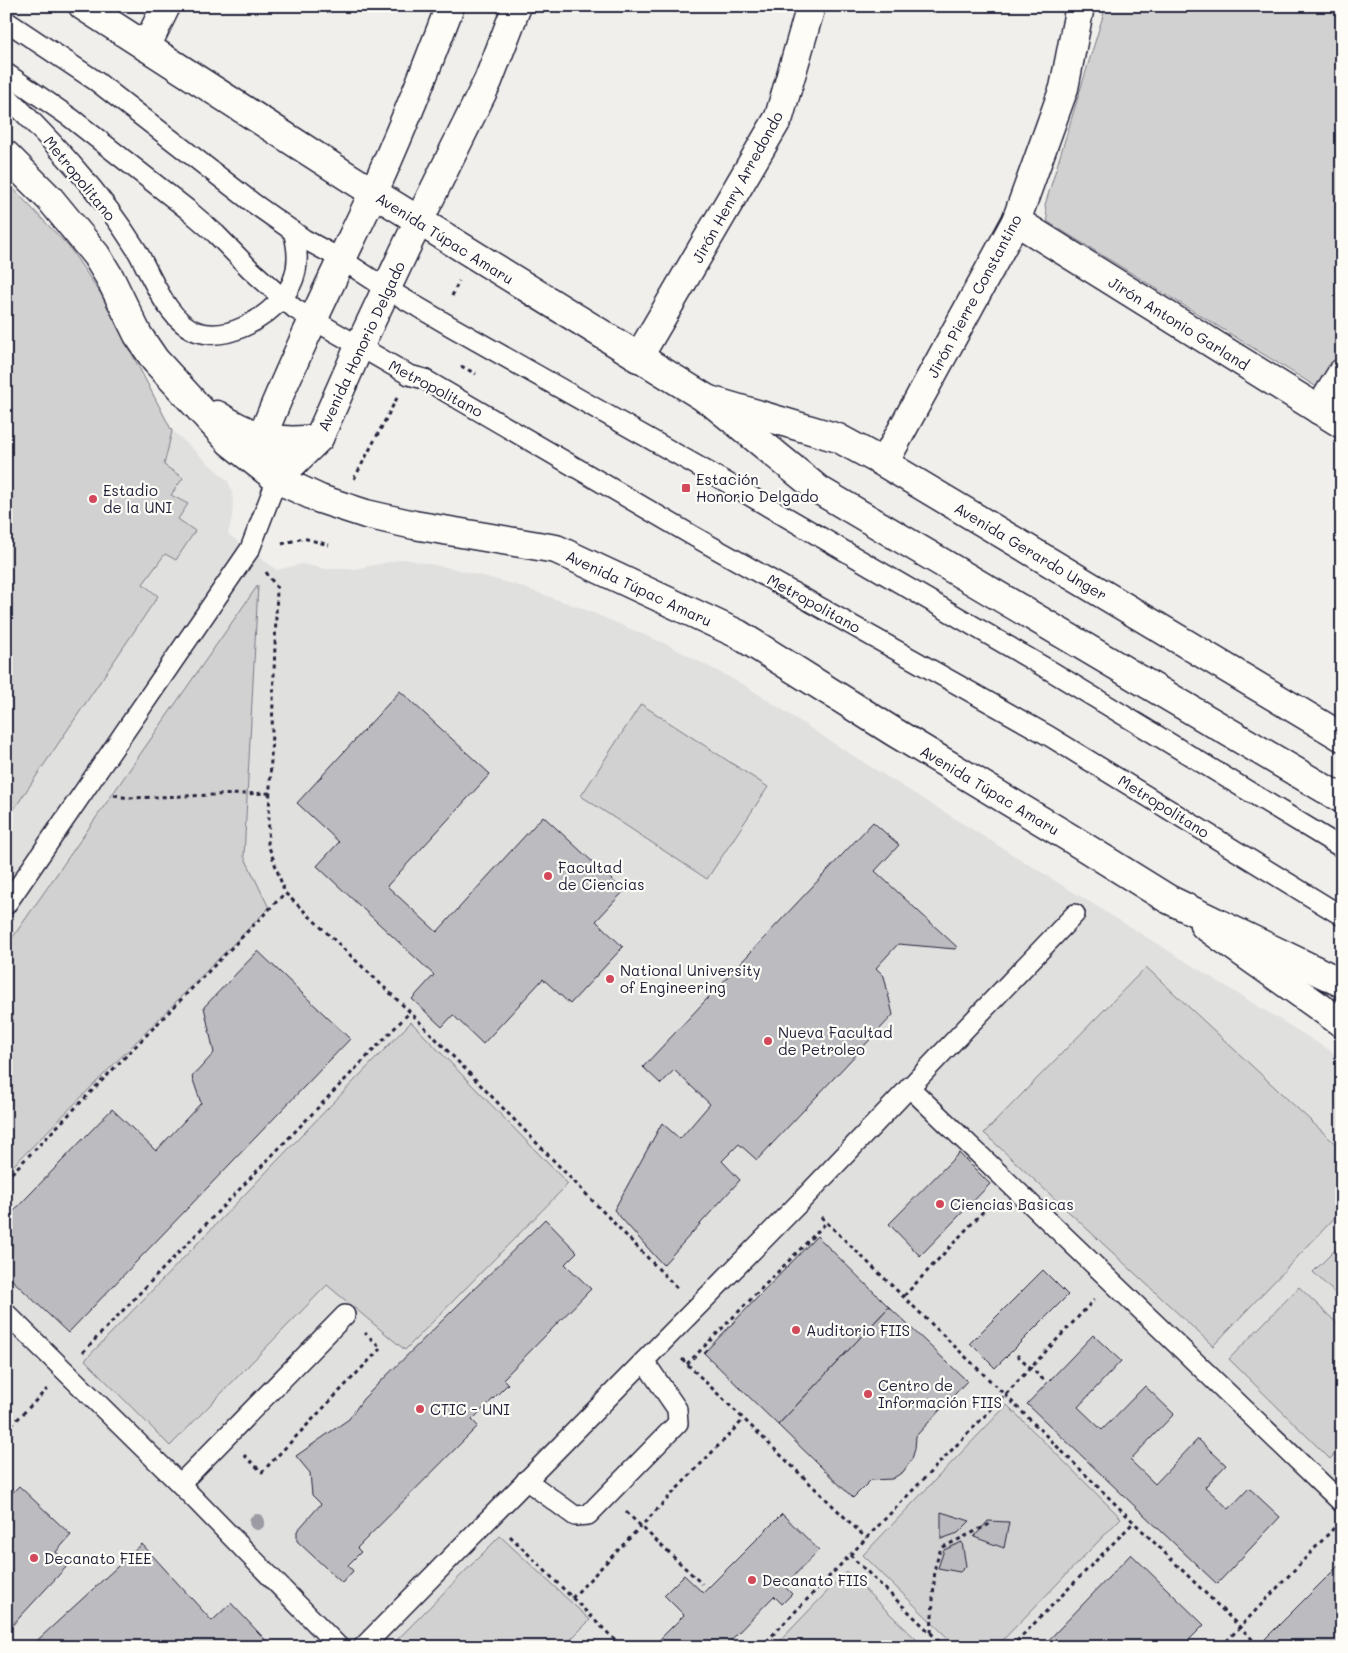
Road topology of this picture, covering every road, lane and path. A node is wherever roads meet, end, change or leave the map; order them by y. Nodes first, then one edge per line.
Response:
1 (83, 6) edge
2 (166, 6) edge
3 (450, 6) edge
4 (517, 6) edge
5 (811, 6) edge
6 (1080, 6) edge
7 (6, 21) edge
8 (146, 47) junction
9 (6, 73) edge
10 (6, 95) edge
11 (6, 155) edge
12 (373, 193) junction
13 (1016, 221) junction
14 (419, 222) junction
15 (293, 231) junction
16 (341, 259) junction
17 (387, 289) junction
18 (282, 298) junction
19 (312, 321) junction
20 (359, 347) junction
21 (638, 358) junction
22 (1342, 372) edge
23 (188, 397) junction
24 (704, 398) junction
25 (1319, 410) junction
26 (1342, 424) edge
27 (262, 437) junction
28 (319, 438) junction
29 (884, 463) junction
30 (277, 479) junction
31 (329, 545) dead end
32 (254, 556) junction
33 (1342, 737) edge
34 (86, 788) junction
35 (270, 793) junction
36 (1342, 799) edge
37 (1342, 848) edge
38 (285, 893) junction
39 (1168, 899) junction
40 (6, 905) edge
41 (1075, 914) dead end
42 (1342, 916) edge
43 (1342, 983) edge
44 (410, 1012) junction
45 (1342, 1023) edge
46 (909, 1087) junction
47 (6, 1179) edge
48 (1010, 1184) junction
49 (802, 1198) junction
50 (826, 1222) junction
51 (1112, 1282) junction
52 (904, 1296) junction
53 (696, 1307) junction
54 (6, 1313) edge
55 (345, 1314) joint
56 (663, 1341) junction
57 (1017, 1354) dead end
58 (644, 1361) junction
59 (687, 1364) junction
60 (1030, 1368) junction
61 (65, 1371) junction
62 (1046, 1382) dead end
63 (1006, 1394) junction
64 (743, 1420) junction
65 (6, 1431) edge
66 (238, 1456) dead end
67 (526, 1480) junction
68 (180, 1484) junction
69 (608, 1495) junction
70 (1342, 1503) edge
71 (490, 1516) junction
72 (1134, 1522) junction
73 (990, 1524) dead end
74 (641, 1526) junction
75 (1335, 1527) dead end
76 (866, 1538) junction
77 (850, 1554) junction
78 (702, 1584) dead end
79 (572, 1598) junction
80 (1240, 1627) junction
81 (930, 1633) junction
82 (339, 1647) edge
83 (363, 1647) edge
84 (622, 1647) edge
85 (761, 1647) edge
86 (945, 1647) edge
87 (1011, 1647) edge
88 (1221, 1647) edge
89 (1260, 1647) edge

1 - 8 street, Avenida Túpac Amaru
2 - 8 street
3 - 12 street
4 - 14 street, Avenida Honorio Delgado
5 - 21 street, Jirón Henry Arredondo
6 - 13 street, Jirón Pierre Constantino
7 - 15 lane
8 - 12 street, Avenida Túpac Amaru
9 - 18 lane, Metropolitano
10 - 18 lane, Metropolitano
11 - 23 street, Avenida Túpac Amaru
12 - 14 street, Avenida Túpac Amaru
12 - 16 street
13 - 25 street, Jirón Antonio Garland
13 - 29 street, Jirón Pierre Constantino
14 - 17 street, Avenida Honorio Delgado
14 - 21 street, Avenida Túpac Amaru
15 - 16 lane
15 - 18 lane, Metropolitano
16 - 17 lane
16 - 19 street
17 - 20 street, Avenida Honorio Delgado
17 - 37 lane
18 - 19 lane, Metropolitano
19 - 20 lane, Metropolitano
19 - 27 street
20 - 28 street, Avenida Honorio Delgado
20 - 42 lane, Metropolitano
21 - 24 street, Avenida Túpac Amaru
22 - 25 street
23 - 27 street
23 - 30 street, Avenida Túpac Amaru
24 - 29 street, Avenida Gerardo Unger
24 - 36 street, Avenida Túpac Amaru
25 - 26 street, Jirón Antonio Garland
27 - 28 street
27 - 30 street
28 - 30 street, Avenida Honorio Delgado
29 - 33 street, Avenida Gerardo Unger
30 - 32 lane
30 - 39 street, Avenida Túpac Amaru
31 - 32 path
32 - 34 lane
32 - 35 path
34 - 35 path
34 - 40 lane
35 - 38 path
38 - 44 path
38 - 47 path
39 - 43 street, Avenida Túpac Amaru
39 - 45 street
41 - 46 lane
44 - 53 path
44 - 61 path
46 - 48 lane
46 - 49 lane
48 - 51 lane
48 - 52 path
49 - 50 path
49 - 53 lane
50 - 52 path
50 - 59 path
51 - 60 path
51 - 70 lane
52 - 63 path
53 - 56 lane
54 - 61 lane
55 - 66 path
55 - 68 lane
56 - 58 lane
56 - 59 path
57 - 60 path
58 - 67 lane
58 - 69 lane
59 - 64 path
60 - 62 path
60 - 63 path
61 - 65 path
61 - 68 lane
63 - 72 path
63 - 76 path
64 - 74 path
64 - 76 path
67 - 69 lane
67 - 71 lane
68 - 82 lane
69 - 74 path
71 - 79 path
71 - 83 lane
72 - 80 path
72 - 87 path
73 - 81 path
74 - 78 path
74 - 79 path
75 - 80 path
76 - 77 path
77 - 81 path
77 - 85 path
79 - 84 path
80 - 88 path
80 - 89 path
81 - 86 path

